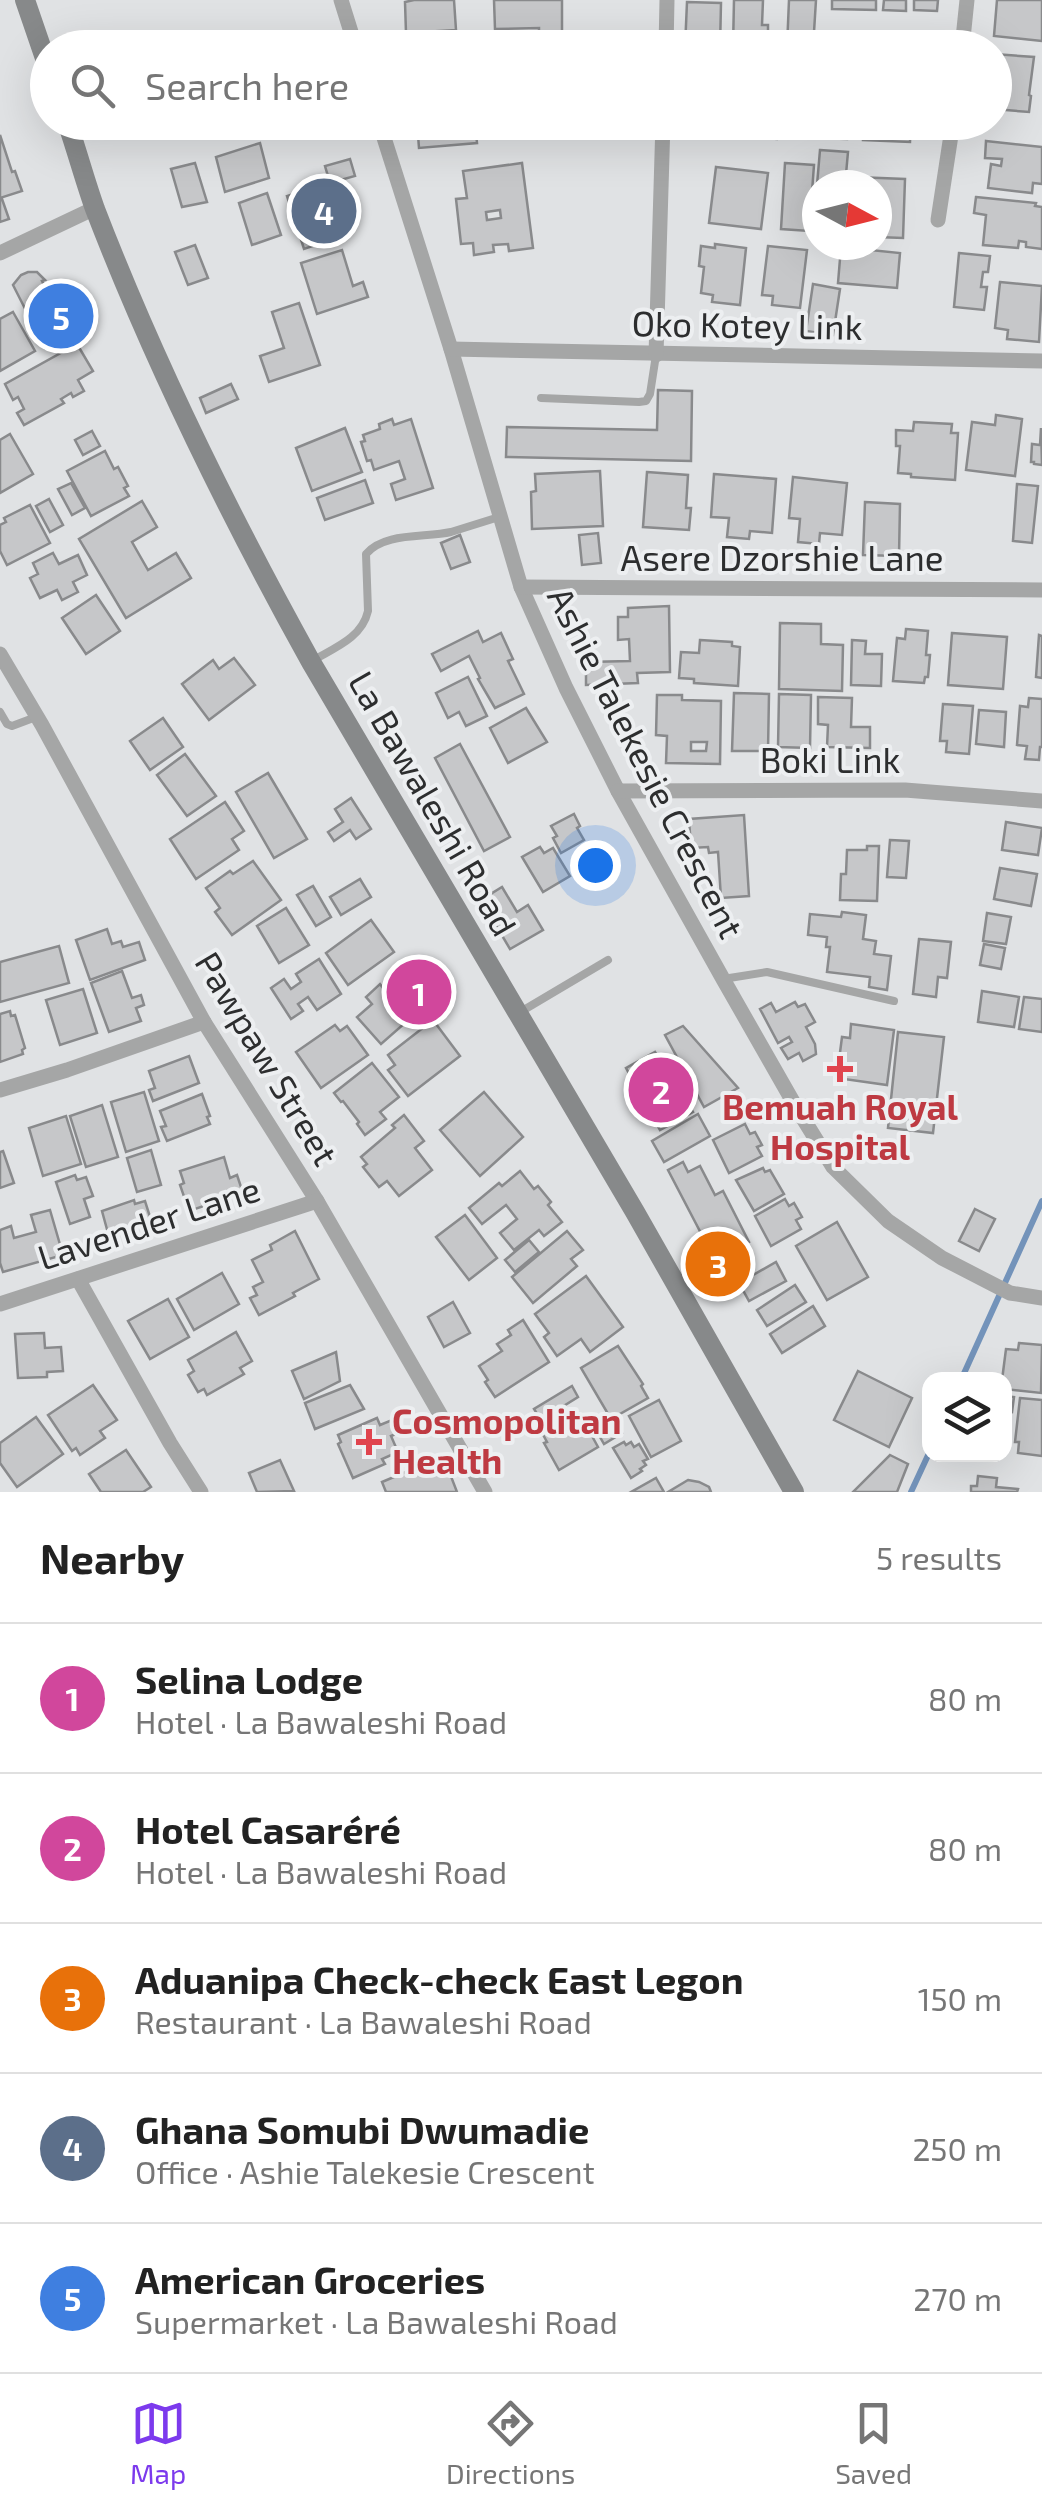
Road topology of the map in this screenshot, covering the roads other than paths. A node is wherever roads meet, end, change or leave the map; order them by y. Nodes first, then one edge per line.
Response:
1 (25, 0) edge
2 (341, 0) edge
3 (667, 0) edge
4 (967, 0) edge
5 (35, 30) edge
6 (350, 30) edge
7 (666, 30) edge
8 (964, 30) edge
9 (73, 140) edge
10 (385, 140) edge
11 (662, 140) edge
12 (950, 140) edge
13 (95, 208) junction
14 (938, 220) dead end
15 (0, 253) edge
16 (450, 350) junction
17 (656, 355) junction
18 (1042, 362) edge
19 (542, 398) dead end
20 (498, 517) junction
21 (521, 587) junction
22 (1042, 590) edge
23 (0, 654) edge
24 (311, 662) junction
25 (0, 712) edge
26 (37, 716) junction
27 (618, 791) junction
28 (1042, 801) edge
29 (608, 960) dead end
30 (723, 979) junction
31 (894, 1001) dead end
32 (518, 1014) junction
33 (204, 1022) junction
34 (0, 1090) edge
35 (317, 1201) junction
36 (78, 1279) junction
37 (1042, 1298) edge
38 (0, 1304) edge
39 (201, 1492) edge
40 (485, 1492) edge
41 (794, 1492) edge

1 - 5 main road
2 - 6 street
3 - 7 street
4 - 8 street
9 - 13 main road, La Bawaleshi Road
10 - 16 street, Ashie Talekesie Crescent
11 - 17 street
12 - 14 street
13 - 15 street
13 - 24 main road, La Bawaleshi Road
16 - 17 street, Oko Kotey Link
16 - 20 street, Ashie Talekesie Crescent
17 - 18 street, Oko Kotey Link
17 - 19 lane
20 - 21 street, Ashie Talekesie Crescent
20 - 24 lane
21 - 22 street, Asere Dzorshie Lane
21 - 27 street, Ashie Talekesie Crescent
23 - 26 street, Pawpaw Street
24 - 32 main road, La Bawaleshi Road
25 - 26 lane
26 - 33 street, Pawpaw Street
27 - 28 street, Boki Link
27 - 30 street, Ashie Talekesie Crescent
29 - 32 lane
30 - 31 lane
30 - 37 street, Ashie Talekesie Crescent
32 - 41 main road, La Bawaleshi Road
33 - 34 street
33 - 35 street, Pawpaw Street
35 - 36 street, Lavender Lane
35 - 40 street, Pawpaw Street
36 - 38 street, Lavender Lane
36 - 39 street

